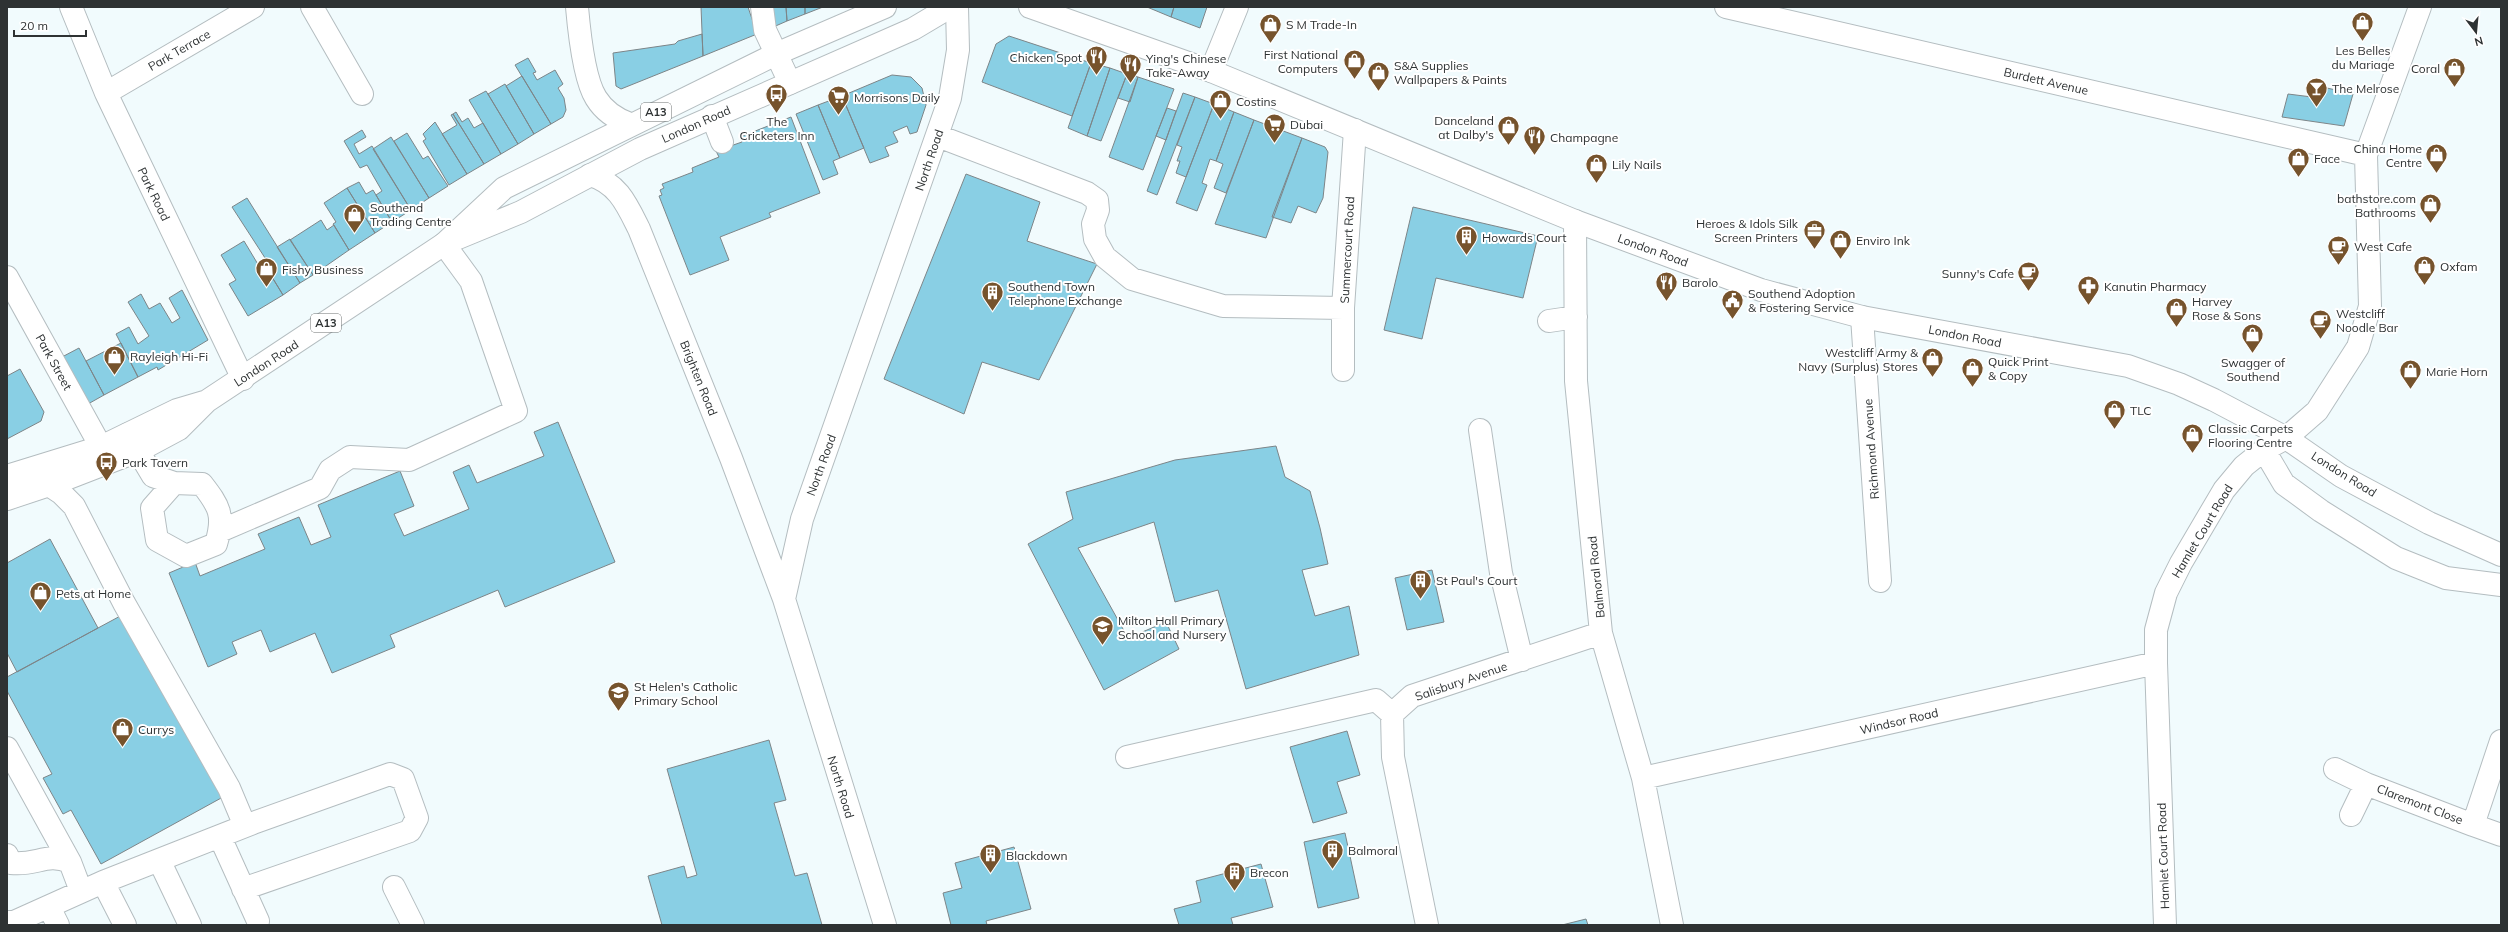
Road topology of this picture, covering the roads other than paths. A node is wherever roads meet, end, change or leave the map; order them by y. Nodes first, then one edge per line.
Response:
1 (71, 7) edge
2 (253, 7) edge
3 (312, 7) edge
4 (577, 7) edge
5 (762, 7) edge
6 (885, 7) edge
7 (950, 7) edge
8 (957, 7) edge
9 (1030, 7) edge
10 (1237, 7) edge
11 (1726, 7) edge
12 (2420, 7) edge
13 (776, 54) junction
14 (1211, 71) junction
15 (790, 83) junction
16 (106, 93) junction
17 (362, 94) dead end
18 (712, 116) junction
19 (630, 124) junction
20 (1355, 130) junction
21 (938, 136) junction
22 (722, 142) dead end
23 (2366, 155) junction
24 (590, 175) junction
25 (1575, 220) junction
26 (444, 244) junction
27 (7, 277) edge
28 (1343, 308) junction
29 (1862, 316) junction
30 (1576, 317) junction
31 (1549, 321) dead end
32 (1343, 370) dead end
33 (243, 379) junction
34 (1480, 430) dead end
35 (2286, 438) junction
36 (133, 442) junction
37 (100, 447) junction
38 (2264, 450) junction
39 (7, 476) edge
40 (174, 483) junction
41 (49, 485) junction
42 (7, 499) edge
43 (220, 531) junction
44 (2501, 555) edge
45 (1880, 581) dead end
46 (2501, 585) edge
47 (784, 599) junction
48 (1601, 634) junction
49 (1522, 660) junction
50 (2156, 663) junction
51 (1392, 714) junction
52 (2501, 741) edge
53 (7, 748) edge
54 (1127, 756) dead end
55 (2335, 769) dead end
56 (1643, 778) junction
57 (2366, 784) junction
58 (2351, 815) dead end
59 (2473, 825) junction
60 (245, 826) junction
61 (2501, 835) edge
62 (220, 837) junction
63 (7, 855) edge
64 (159, 860) junction
65 (70, 862) junction
66 (103, 882) junction
67 (394, 887) dead end
68 (243, 889) junction
69 (81, 891) junction
70 (53, 916) edge
71 (258, 921) dead end
72 (7, 922) edge
73 (125, 925) edge
74 (190, 925) edge
75 (413, 925) edge
76 (885, 925) edge
77 (1427, 925) edge
78 (1672, 925) edge
79 (2165, 925) edge

1 - 16 street, Park Road
2 - 16 street, Park Terrace
3 - 17 street
4 - 19 street
5 - 13 street
6 - 13 street, London Road / A13
7 - 15 street, London Road / A13
8 - 21 street, North Road
9 - 14 street, London Road
10 - 14 street
11 - 23 street, Burdett Avenue
12 - 23 street, Hamlet Court Road
13 - 15 street
13 - 19 street, London Road / A13
14 - 20 street, London Road
15 - 18 street, London Road / A13
16 - 33 street, Park Road
18 - 22 street
18 - 24 street, London Road / A13
19 - 26 street, London Road / A13
20 - 25 street, London Road
20 - 28 street, Summercourt Road
21 - 28 street
21 - 47 street, North Road
23 - 35 street, Hamlet Court Road
24 - 26 street, London Road / A13
24 - 47 street, Brighten Road
25 - 29 street, London Road
25 - 30 street, Balmoral Road
26 - 33 street, London Road / A13
26 - 43 street
27 - 37 street, Park Street
28 - 32 street, Summercourt Road
29 - 35 street, London Road
29 - 45 street, Richmond Avenue
30 - 31 street
30 - 48 street, Balmoral Road
33 - 36 street, London Road / A13
34 - 49 street
35 - 38 street, Hamlet Court Road
35 - 44 street, London Road
36 - 37 street, London Road / A13
36 - 40 street
36 - 41 street, London Road / A13
37 - 39 street, London Road / A13
38 - 46 street
38 - 50 street, Hamlet Court Road
40 - 43 street
40 - 43 street
41 - 42 street, London Road / A13
41 - 60 street
47 - 76 street, North Road
48 - 49 street, Salisbury Avenue
48 - 56 street, Balmoral Road
49 - 51 street, Salisbury Avenue
50 - 56 street, Windsor Road
50 - 79 street, Hamlet Court Road
51 - 54 street
51 - 77 street
52 - 59 street
53 - 65 street
55 - 57 street, Claremont Close
56 - 78 street, Balmoral Road
57 - 58 street, Claremont Close
57 - 59 street, Claremont Close
59 - 61 street, Claremont Close
60 - 62 street
60 - 68 street
62 - 64 street
62 - 68 street
63 - 65 street
64 - 66 street
64 - 74 street
65 - 69 street
66 - 69 street
66 - 73 street
67 - 75 street
68 - 71 street
69 - 70 street
70 - 72 street

